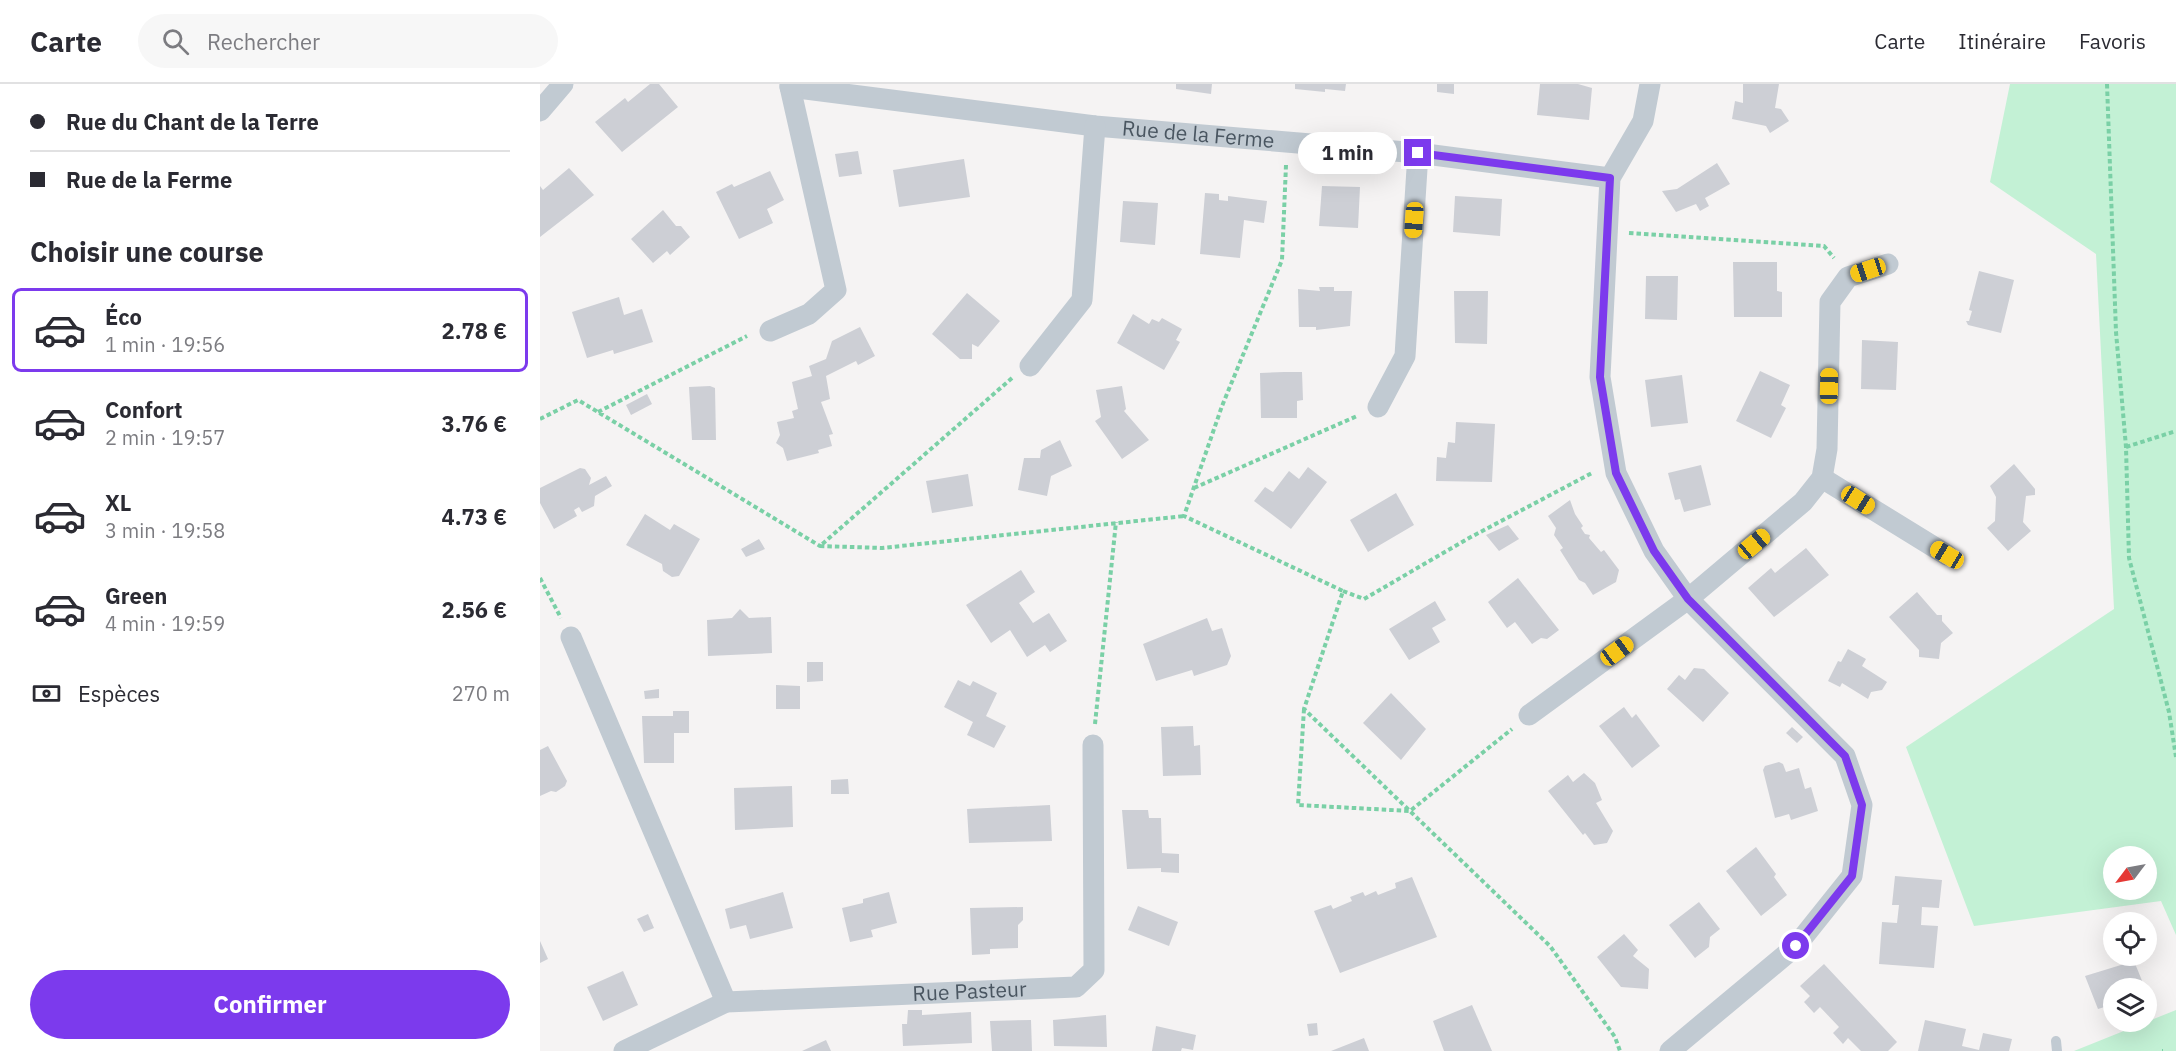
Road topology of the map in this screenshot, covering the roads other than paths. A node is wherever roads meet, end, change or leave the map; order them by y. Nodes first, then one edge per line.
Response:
1 (1650, 84) edge
2 (560, 85) edge
3 (790, 86) edge
4 (540, 111) edge
5 (1095, 126) junction
6 (1418, 153) junction
7 (1610, 178) junction
8 (1888, 264) dead end
9 (770, 331) road end
10 (1030, 366) road end
11 (1378, 407) road end
12 (1822, 478) junction
13 (1947, 555) dead end
14 (1688, 599) junction
15 (571, 637) road end
16 (1529, 715) road end
17 (1093, 745) road end
18 (726, 1002) junction
19 (624, 1051) edge
20 (1670, 1051) edge

1 - 7 street
2 - 4 street
3 - 5 street, Rue de la Ferme
3 - 9 street
5 - 6 street, Rue de la Ferme
5 - 10 street
6 - 7 street, Rue de la Ferme
6 - 11 street
7 - 14 street
8 - 12 street
12 - 13 street
12 - 14 street
14 - 16 street
14 - 20 street
15 - 18 street
17 - 18 street, Rue Pasteur
18 - 19 street, Rue Pasteur

